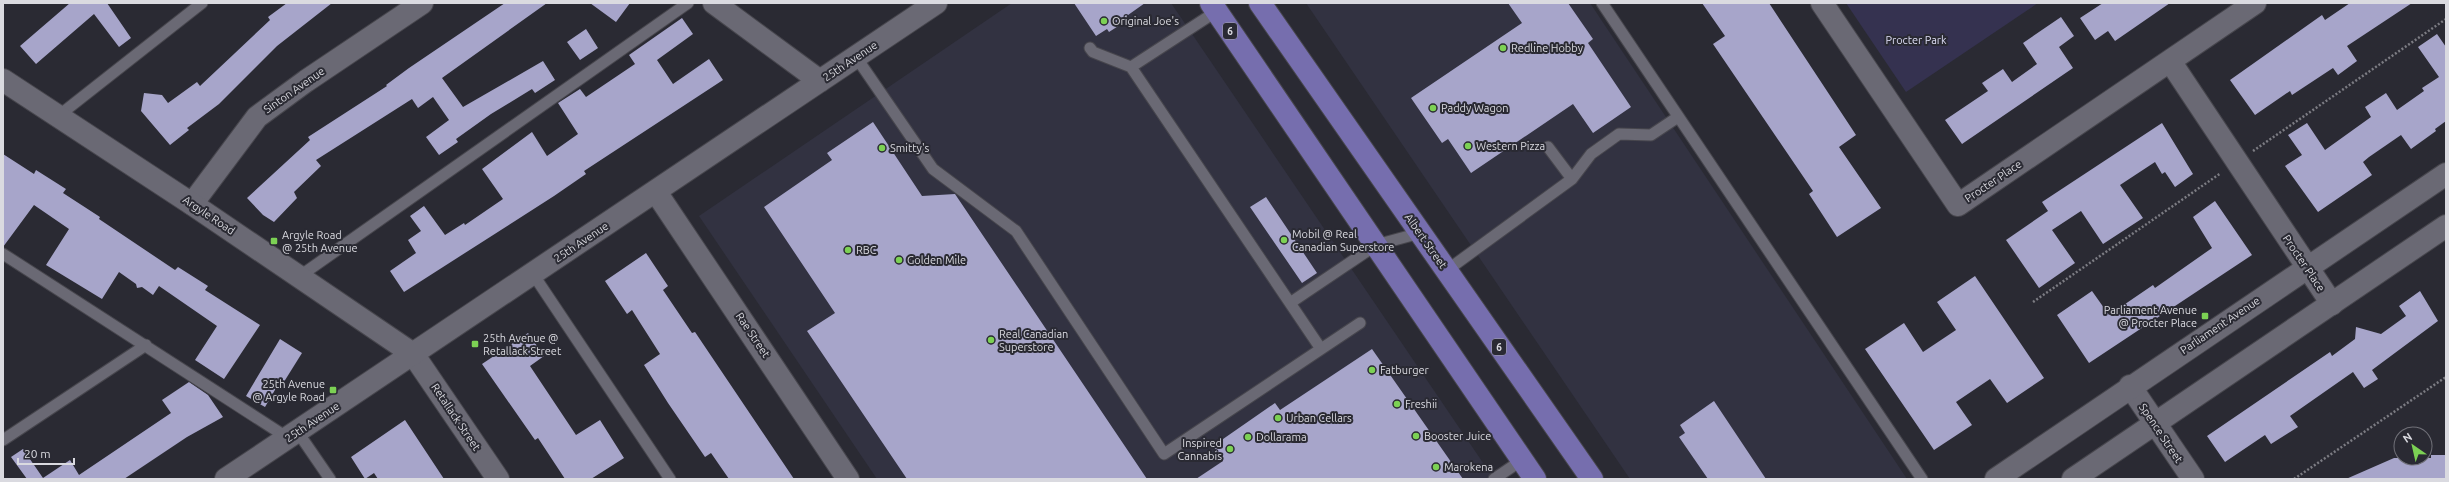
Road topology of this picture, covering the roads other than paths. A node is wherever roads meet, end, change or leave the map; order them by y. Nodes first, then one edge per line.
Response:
1 (202, 3) edge
2 (422, 3) edge
3 (688, 3) edge
4 (714, 3) edge
5 (936, 3) edge
6 (1260, 3) edge
7 (1602, 3) edge
8 (1822, 3) edge
9 (2255, 3) edge
10 (1214, 7) edge
11 (1090, 48) dead end
12 (856, 57) junction
13 (2170, 61) junction
14 (1131, 67) junction
15 (3, 80) edge
16 (820, 82) junction
17 (57, 116) junction
18 (1678, 117) junction
19 (1548, 147) dead end
20 (2446, 174) edge
21 (1572, 179) junction
22 (656, 192) junction
23 (192, 204) junction
24 (2446, 226) edge
25 (1420, 233) junction
26 (1376, 245) junction
27 (3, 254) edge
28 (2307, 267) junction
29 (1446, 271) junction
30 (533, 274) junction
31 (300, 276) junction
32 (1290, 303) junction
33 (2332, 304) junction
34 (1360, 323) dead end
35 (146, 345) junction
36 (1322, 349) junction
37 (413, 354) junction
38 (2130, 386) junction
39 (2156, 424) junction
40 (292, 435) junction
41 (3, 440) edge
42 (1522, 460) junction
43 (226, 479) edge
44 (330, 479) edge
45 (498, 479) edge
46 (670, 479) edge
47 (848, 479) edge
48 (1494, 479) edge
49 (1535, 479) edge
50 (1592, 479) edge
51 (1922, 479) edge
52 (1996, 479) edge
53 (2073, 479) edge
54 (2193, 479) edge

1 - 17 lane
2 - 23 street, Sinton Avenue
3 - 31 lane
4 - 16 street
5 - 12 street, 25th Avenue
6 - 25 main road, Albert Street / 6
7 - 18 lane
8 - 13 street, Procter Place
9 - 13 street, Procter Place
10 - 14 lane
10 - 26 main road, 6
11 - 14 lane
12 - 16 street, 25th Avenue
12 - 36 lane
13 - 28 street, Procter Place
14 - 32 lane
15 - 17 street, Argyle Road
16 - 22 street, 25th Avenue
17 - 23 street, Argyle Road
18 - 21 lane
18 - 51 lane
19 - 21 lane
20 - 28 street, Parliament Avenue
21 - 29 lane
22 - 30 street, 25th Avenue
22 - 47 street, Rae Street
23 - 31 street, Argyle Road
24 - 33 street
25 - 26 lane
25 - 29 main road, Albert Street / 6
26 - 32 lane
26 - 42 main road, 6
27 - 35 lane
28 - 33 street, Procter Place
28 - 38 street, Parliament Avenue
29 - 50 main road, Albert Street / 6
30 - 37 street, 25th Avenue
30 - 46 lane
31 - 37 street, Argyle Road
32 - 36 lane
33 - 39 street
34 - 36 lane
35 - 40 lane
35 - 41 lane
37 - 40 street, 25th Avenue
37 - 45 street, Retallack Street
38 - 39 street, Spence Street
38 - 52 street, Parliament Avenue
39 - 53 street
39 - 54 street, Spence Street
40 - 43 street, 25th Avenue
40 - 44 lane
42 - 48 lane
42 - 49 main road, 6

